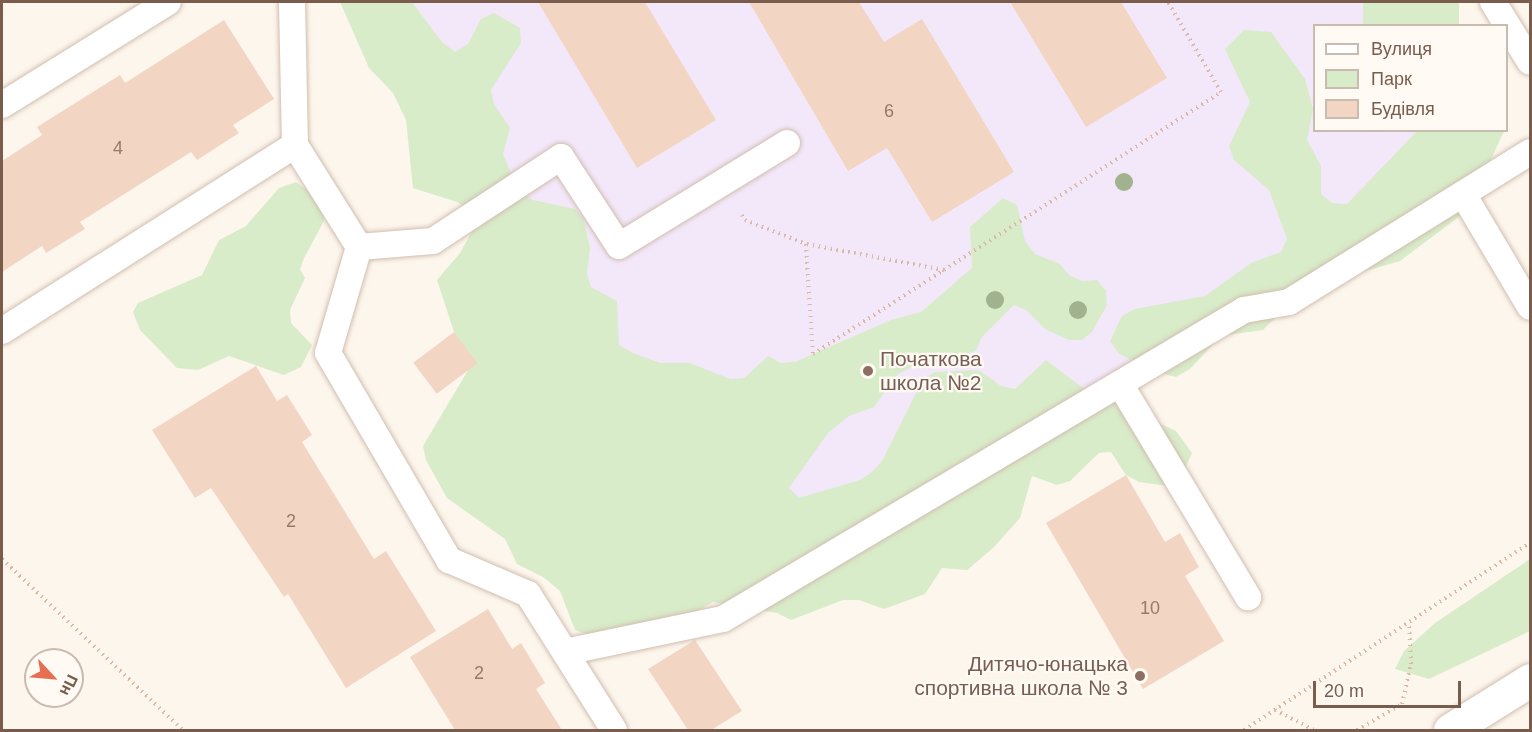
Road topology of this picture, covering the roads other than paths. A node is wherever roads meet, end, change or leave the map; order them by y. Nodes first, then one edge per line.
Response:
1 (168, 2) edge
2 (292, 2) edge
3 (1493, 2) edge
4 (1507, 24) edge
5 (1508, 26) edge
6 (1530, 62) edge
7 (2, 105) edge
8 (787, 143) dead end
9 (295, 145) junction
10 (1530, 152) edge
11 (1463, 194) junction
12 (359, 247) junction
13 (1530, 307) edge
14 (2, 332) edge
15 (1120, 384) junction
16 (1248, 597) dead end
17 (565, 652) junction
18 (1530, 680) edge
19 (614, 730) edge
20 (1450, 730) edge

1 - 7 lane
2 - 9 lane
3 - 4 lane
5 - 6 lane
8 - 12 lane
9 - 12 lane
9 - 14 lane
10 - 11 lane
11 - 13 lane
11 - 15 lane
12 - 17 lane
15 - 16 lane
15 - 17 lane
17 - 19 lane
18 - 20 street

